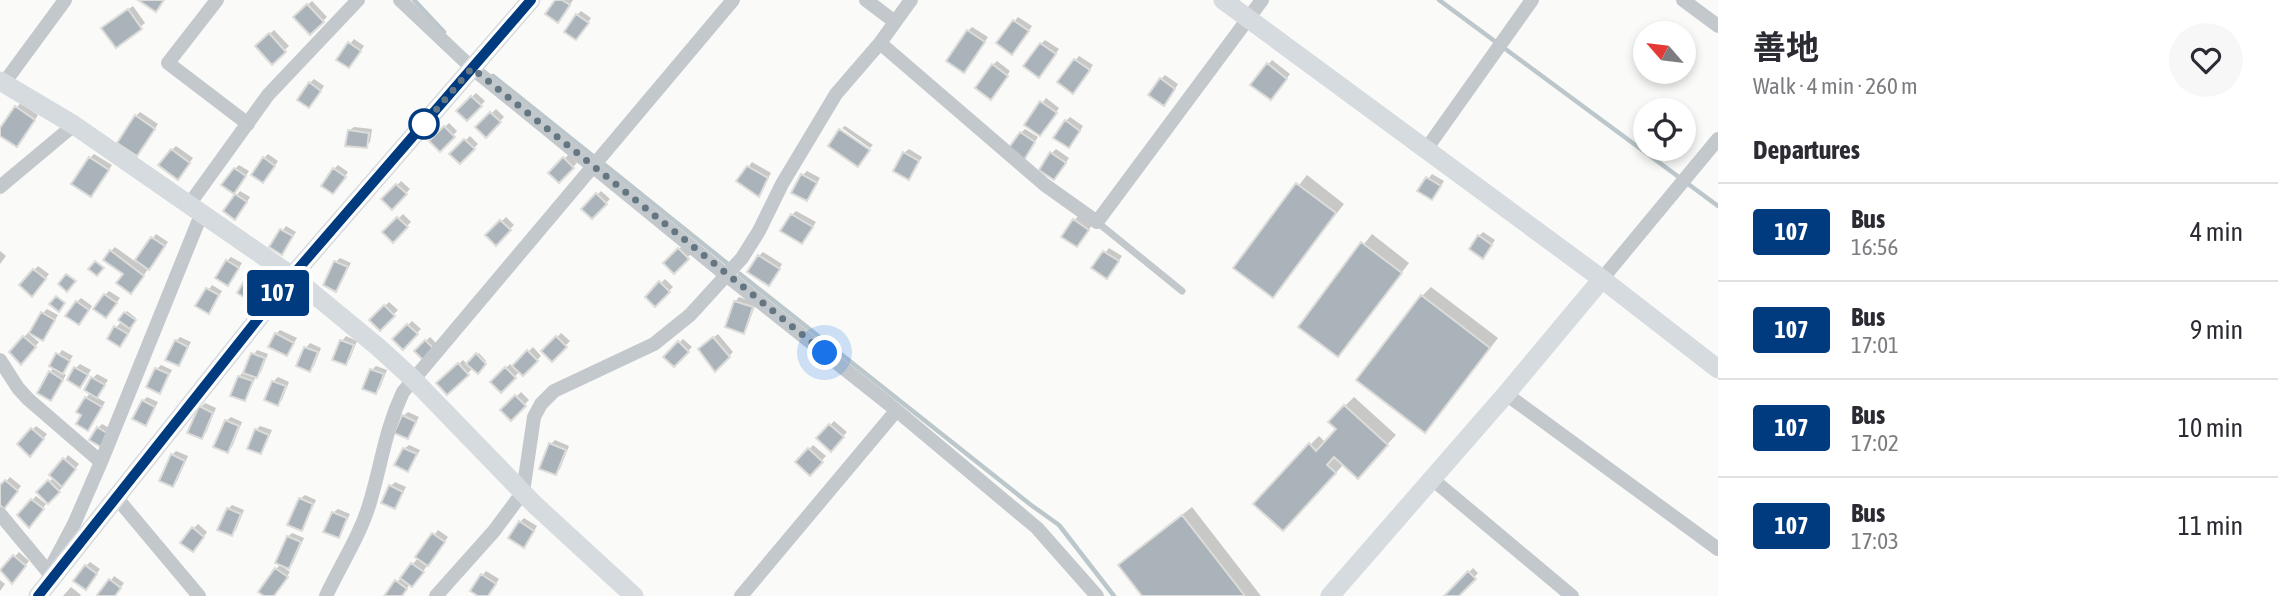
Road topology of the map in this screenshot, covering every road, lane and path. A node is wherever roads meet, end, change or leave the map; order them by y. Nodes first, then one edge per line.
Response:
1 (65, 0) edge
2 (217, 0) edge
3 (358, 0) edge
4 (400, 0) edge
5 (531, 0) edge
6 (733, 0) edge
7 (866, 0) edge
8 (911, 0) edge
9 (1223, 0) edge
10 (1262, 0) edge
11 (1532, 0) edge
12 (1690, 2) edge
13 (1248, 18) junction
14 (894, 22) junction
15 (1718, 26) edge
16 (880, 43) junction
17 (472, 68) junction
18 (2, 82) edge
19 (248, 124) junction
20 (74, 125) junction
21 (1718, 139) edge
22 (1427, 148) junction
23 (592, 167) junction
24 (0, 187) edge
25 (195, 210) junction
26 (1097, 222) junction
27 (726, 275) junction
28 (292, 276) junction
29 (1602, 279) junction
30 (1182, 291) dead end
31 (0, 360) edge
32 (1718, 369) edge
33 (413, 379) junction
34 (1506, 394) junction
35 (896, 411) junction
36 (101, 462) junction
37 (1432, 478) junction
38 (523, 492) junction
39 (116, 497) junction
40 (0, 514) edge
41 (1718, 549) edge
42 (49, 573) junction
43 (37, 596) edge
44 (199, 596) edge
45 (326, 596) edge
46 (436, 596) edge
47 (634, 596) edge
48 (741, 596) edge
49 (1097, 596) edge
50 (1330, 596) edge
51 (1572, 596) edge

1 - 18 street
2 - 19 street
3 - 19 street
4 - 17 street
5 - 17 street
6 - 23 street
7 - 14 street
8 - 14 street
9 - 13 street
10 - 13 street
11 - 22 street
12 - 15 street
13 - 22 street
13 - 26 street
14 - 16 street
16 - 26 street
16 - 27 street
17 - 23 street
17 - 28 street
18 - 20 street
19 - 25 street
20 - 24 street
20 - 25 street
21 - 29 street
22 - 29 street
23 - 27 street
23 - 33 street
25 - 28 street
25 - 36 street
26 - 30 lane
27 - 35 street
27 - 38 street
28 - 33 street
28 - 39 street
29 - 32 street
29 - 34 street
31 - 36 street
33 - 38 street
33 - 45 street
34 - 37 street
34 - 41 street
35 - 48 street
35 - 49 street
36 - 42 street
37 - 50 street
37 - 51 street
38 - 46 street
38 - 47 street
39 - 43 street
39 - 44 street
40 - 42 street
42 - 43 street

